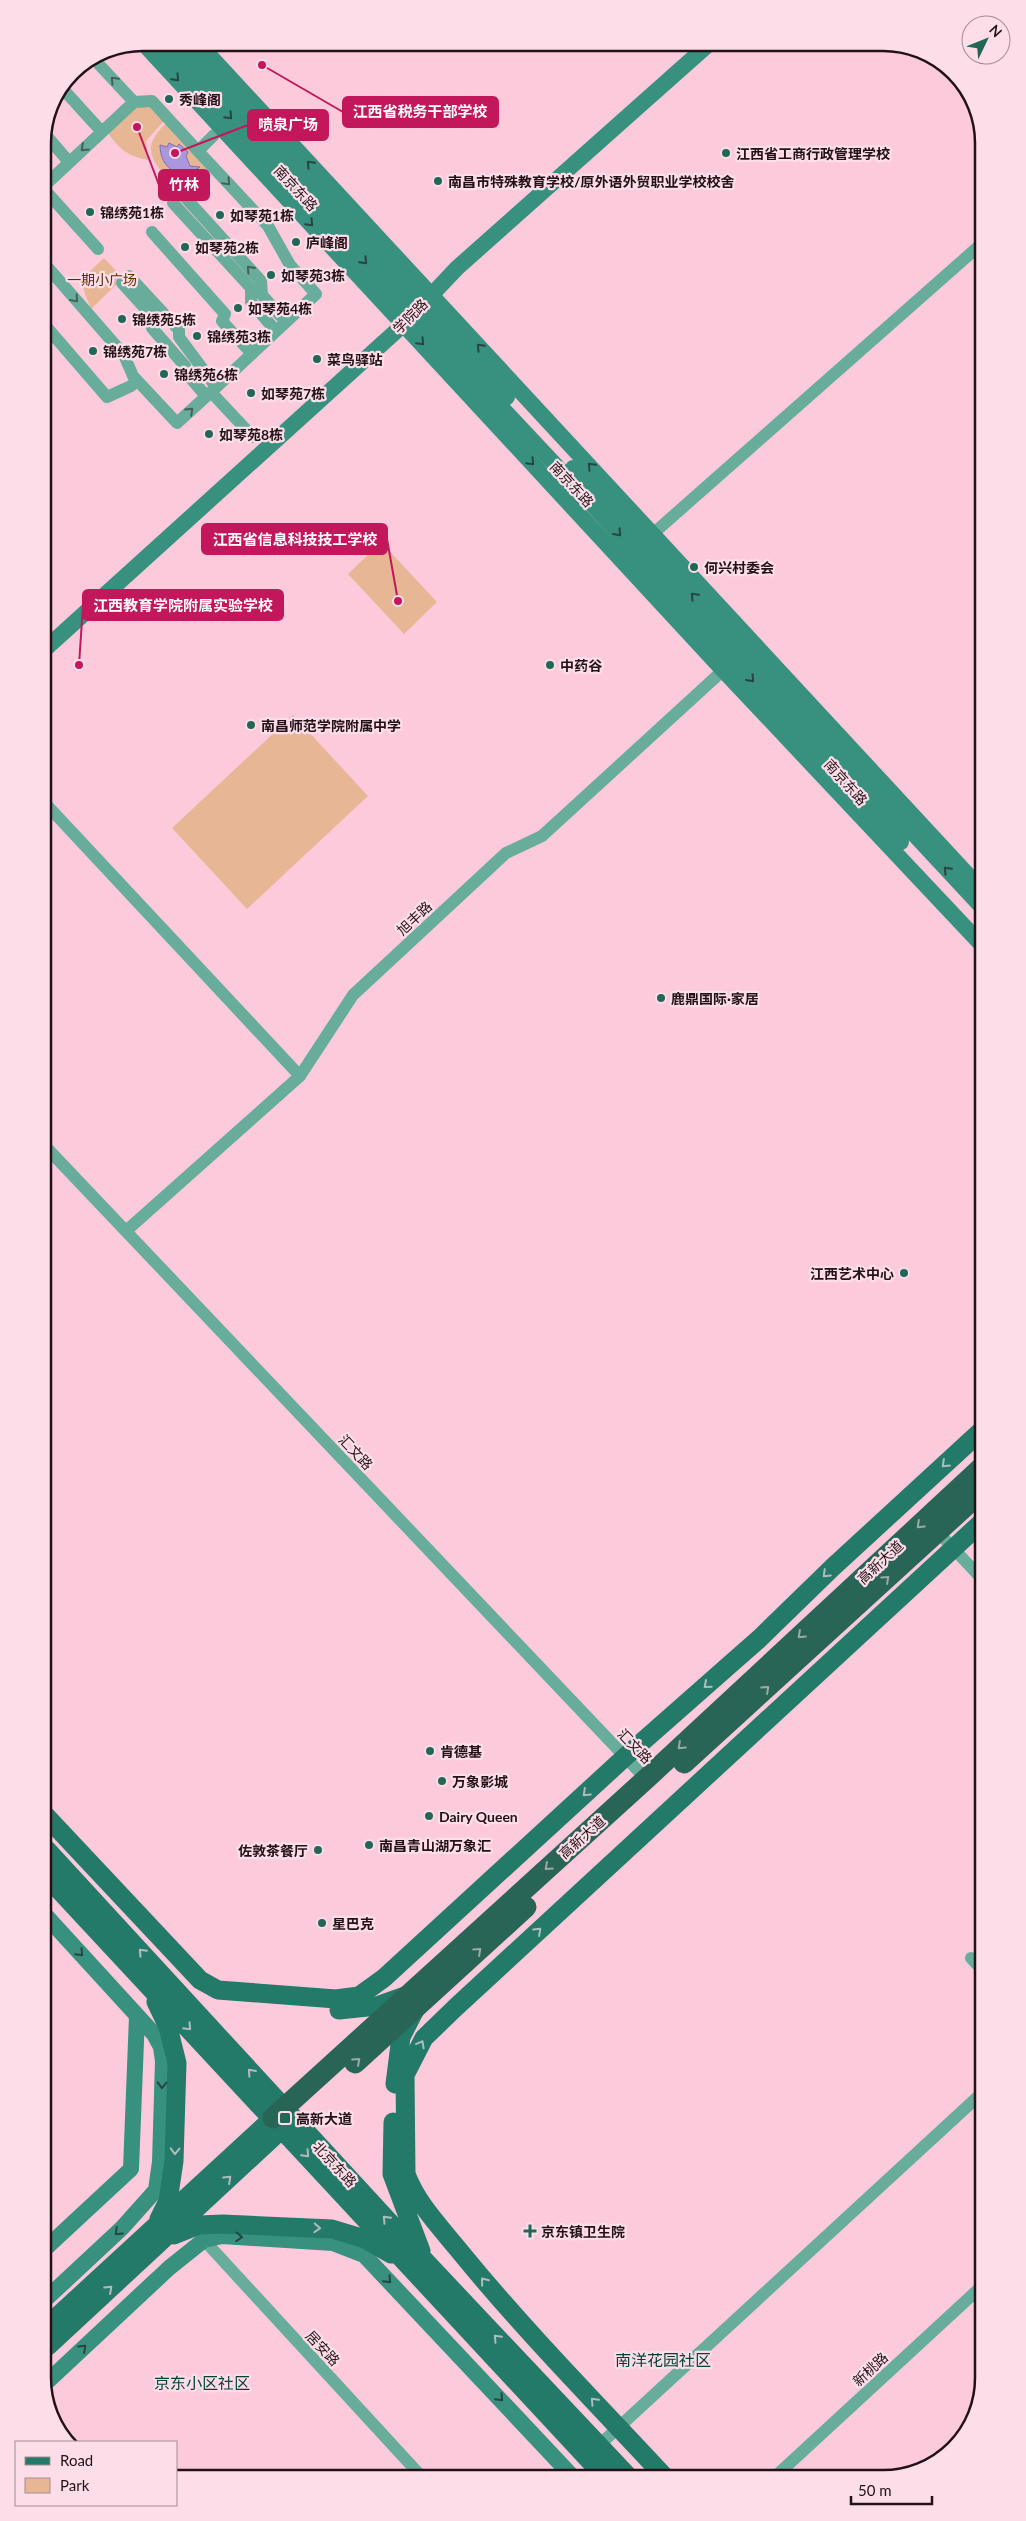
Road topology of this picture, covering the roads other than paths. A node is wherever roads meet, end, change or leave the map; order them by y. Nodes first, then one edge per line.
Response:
1 (151, 51) edge
2 (169, 51) edge
3 (188, 51) edge
4 (205, 51) edge
5 (701, 51) edge
6 (98, 64) edge
7 (66, 93) edge
8 (134, 102) junction
9 (102, 132) junction
10 (214, 135) dead end
11 (51, 141) edge
12 (198, 151) junction
13 (69, 162) junction
14 (51, 180) edge
15 (51, 197) edge
16 (152, 232) dead end
17 (98, 249) dead end
18 (975, 249) edge
19 (51, 271) edge
20 (418, 309) junction
21 (281, 327) junction
22 (51, 332) edge
23 (252, 354) junction
24 (137, 380) junction
25 (211, 392) junction
26 (253, 437) dead end
27 (648, 538) junction
28 (51, 644) edge
29 (734, 660) junction
30 (51, 809) edge
31 (975, 883) edge
32 (975, 900) edge
33 (975, 924) edge
34 (975, 937) edge
35 (300, 1076) junction
36 (51, 1152) edge
37 (126, 1231) junction
38 (975, 1437) edge
39 (975, 1474) edge
40 (975, 1498) edge
41 (975, 1528) edge
42 (938, 1532) junction
43 (953, 1548) junction
44 (975, 1572) edge
45 (625, 1757) junction
46 (646, 1778) junction
47 (51, 1821) edge
48 (51, 1856) edge
49 (51, 1881) edge
50 (51, 1921) edge
51 (971, 1958) dead end
52 (975, 1963) edge
53 (154, 1978) junction
54 (411, 2002) junction
55 (137, 2016) junction
56 (975, 2099) edge
57 (283, 2118) junction
58 (161, 2231) junction
59 (204, 2240) junction
60 (51, 2243) edge
61 (421, 2267) junction
62 (975, 2292) edge
63 (51, 2294) edge
64 (51, 2323) edge
65 (51, 2343) edge
66 (51, 2378) edge
67 (619, 2428) junction
68 (592, 2451) junction
69 (415, 2470) edge
70 (564, 2470) edge
71 (601, 2470) edge
72 (619, 2470) edge
73 (659, 2470) edge
74 (782, 2470) edge

1 -> 20 main road
2 -> 20 main road, 南京东路
3 - 20 main road, 南京东路
20 -> 4 main road
5 - 20 main road, 学院路
8 -> 6 street
7 - 9 street
8 - 9 street
8 - 12 street
9 -> 13 street
10 - 12 street
11 - 13 street
12 -> 21 street
13 - 14 street
15 - 17 street
16 - 23 street
18 - 27 street
19 -> 24 street
27 -> 20 main road, 南京东路
20 - 28 main road, 学院路
20 -> 29 main road, 南京东路
21 -> 21 street
21 - 23 street
22 - 24 street
23 - 25 street
24 -> 25 street
25 - 25 street
25 - 26 street
29 -> 27 main road, 南京东路
27 - 31 main road
32 -> 29 main road, 南京东路
29 -> 33 main road, 南京东路
29 - 34 main road
29 - 35 street, 旭丰路
30 - 35 street
35 - 37 street, 旭丰路
36 - 37 street, 汇文路
37 - 45 street, 汇文路
38 -> 45 main road
39 -> 46 highway, 高新大道
40 - 42 highway, 高新大道
41 - 43 main road
42 - 43 street
54 -> 42 highway, 高新大道
43 - 44 street
67 -> 43 main road
45 - 46 street, 汇文路
45 -> 47 main road
46 -> 54 highway, 高新大道
53 -> 48 main road, 北京东路
49 - 53 main road, 北京东路
50 -> 55 main road
51 - 52 street
53 - 54 main road
53 - 57 main road, 北京东路
53 -> 58 main road
54 - 57 highway, 高新大道
54 - 61 main road
55 - 60 main road
55 -> 63 main road
56 - 67 street
57 - 58 main road, 高新大道
57 - 61 main road, 北京东路
58 -> 61 main road
58 - 64 main road, 高新大道
65 -> 58 main road, 高新大道
66 -> 59 main road
59 - 69 street, 居安路
59 -> 70 main road
61 - 68 main road, 北京东路
62 - 74 street, 新桃路
67 - 68 street
67 - 73 main road
68 - 71 main road, 北京东路
68 - 72 main road, 北京东路

